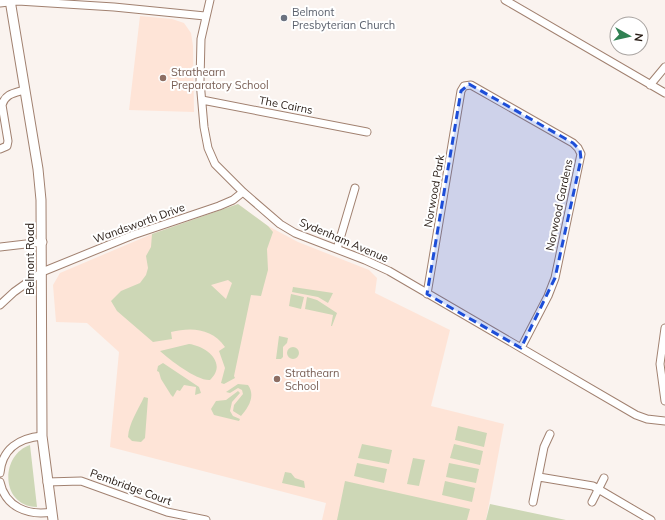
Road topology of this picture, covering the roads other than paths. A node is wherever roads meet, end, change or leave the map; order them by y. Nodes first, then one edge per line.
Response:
1 (210, 0) edge
2 (505, 0) edge
3 (10, 1) edge
4 (0, 3) edge
5 (115, 3) edge
6 (204, 16) junction
7 (665, 66) edge
8 (650, 85) junction
9 (24, 90) junction
10 (461, 91) joint
11 (665, 93) edge
12 (202, 100) junction
13 (367, 132) dead end
14 (0, 148) edge
15 (355, 188) dead end
16 (243, 192) junction
17 (42, 242) junction
18 (0, 247) edge
19 (337, 249) junction
20 (42, 272) junction
21 (427, 294) junction
22 (0, 305) edge
23 (665, 328) edge
24 (521, 348) junction
25 (665, 401) edge
26 (665, 421) edge
27 (550, 434) dead end
28 (42, 436) junction
29 (0, 473) edge
30 (539, 477) junction
31 (604, 478) dead end
32 (0, 482) edge
33 (47, 482) junction
34 (598, 489) junction
35 (533, 502) dead end
36 (592, 502) dead end
37 (53, 516) edge
38 (206, 520) edge
39 (652, 520) edge

1 - 6 street, Sydenham Avenue
2 - 8 street
3 - 4 street
3 - 5 street
3 - 9 main road, Belmont Road
5 - 6 street
6 - 12 street, Sydenham Avenue
7 - 8 street
8 - 11 street
9 - 14 street
9 - 17 main road, Belmont Road
10 - 21 street, Norwood Park
10 - 24 street, Norwood Gardens
12 - 13 street, The Cairns
12 - 16 street, Sydenham Avenue
15 - 19 street
16 - 19 street, Sydenham Avenue
16 - 20 street, Wandsworth Drive
17 - 18 street
17 - 20 main road, Belmont Road
19 - 21 street, Sydenham Avenue
20 - 22 street, Wandsworth Drive
20 - 28 main road, Belmont Road
21 - 24 street, Sydenham Avenue
23 - 25 street
24 - 26 street, Sydenham Avenue
27 - 30 street
28 - 29 street
28 - 33 main road, Belmont Road
30 - 34 street
30 - 35 street
31 - 34 street
32 - 37 street
33 - 37 main road, Belmont Road
33 - 38 street, Pembridge Court
34 - 36 street
34 - 39 street

